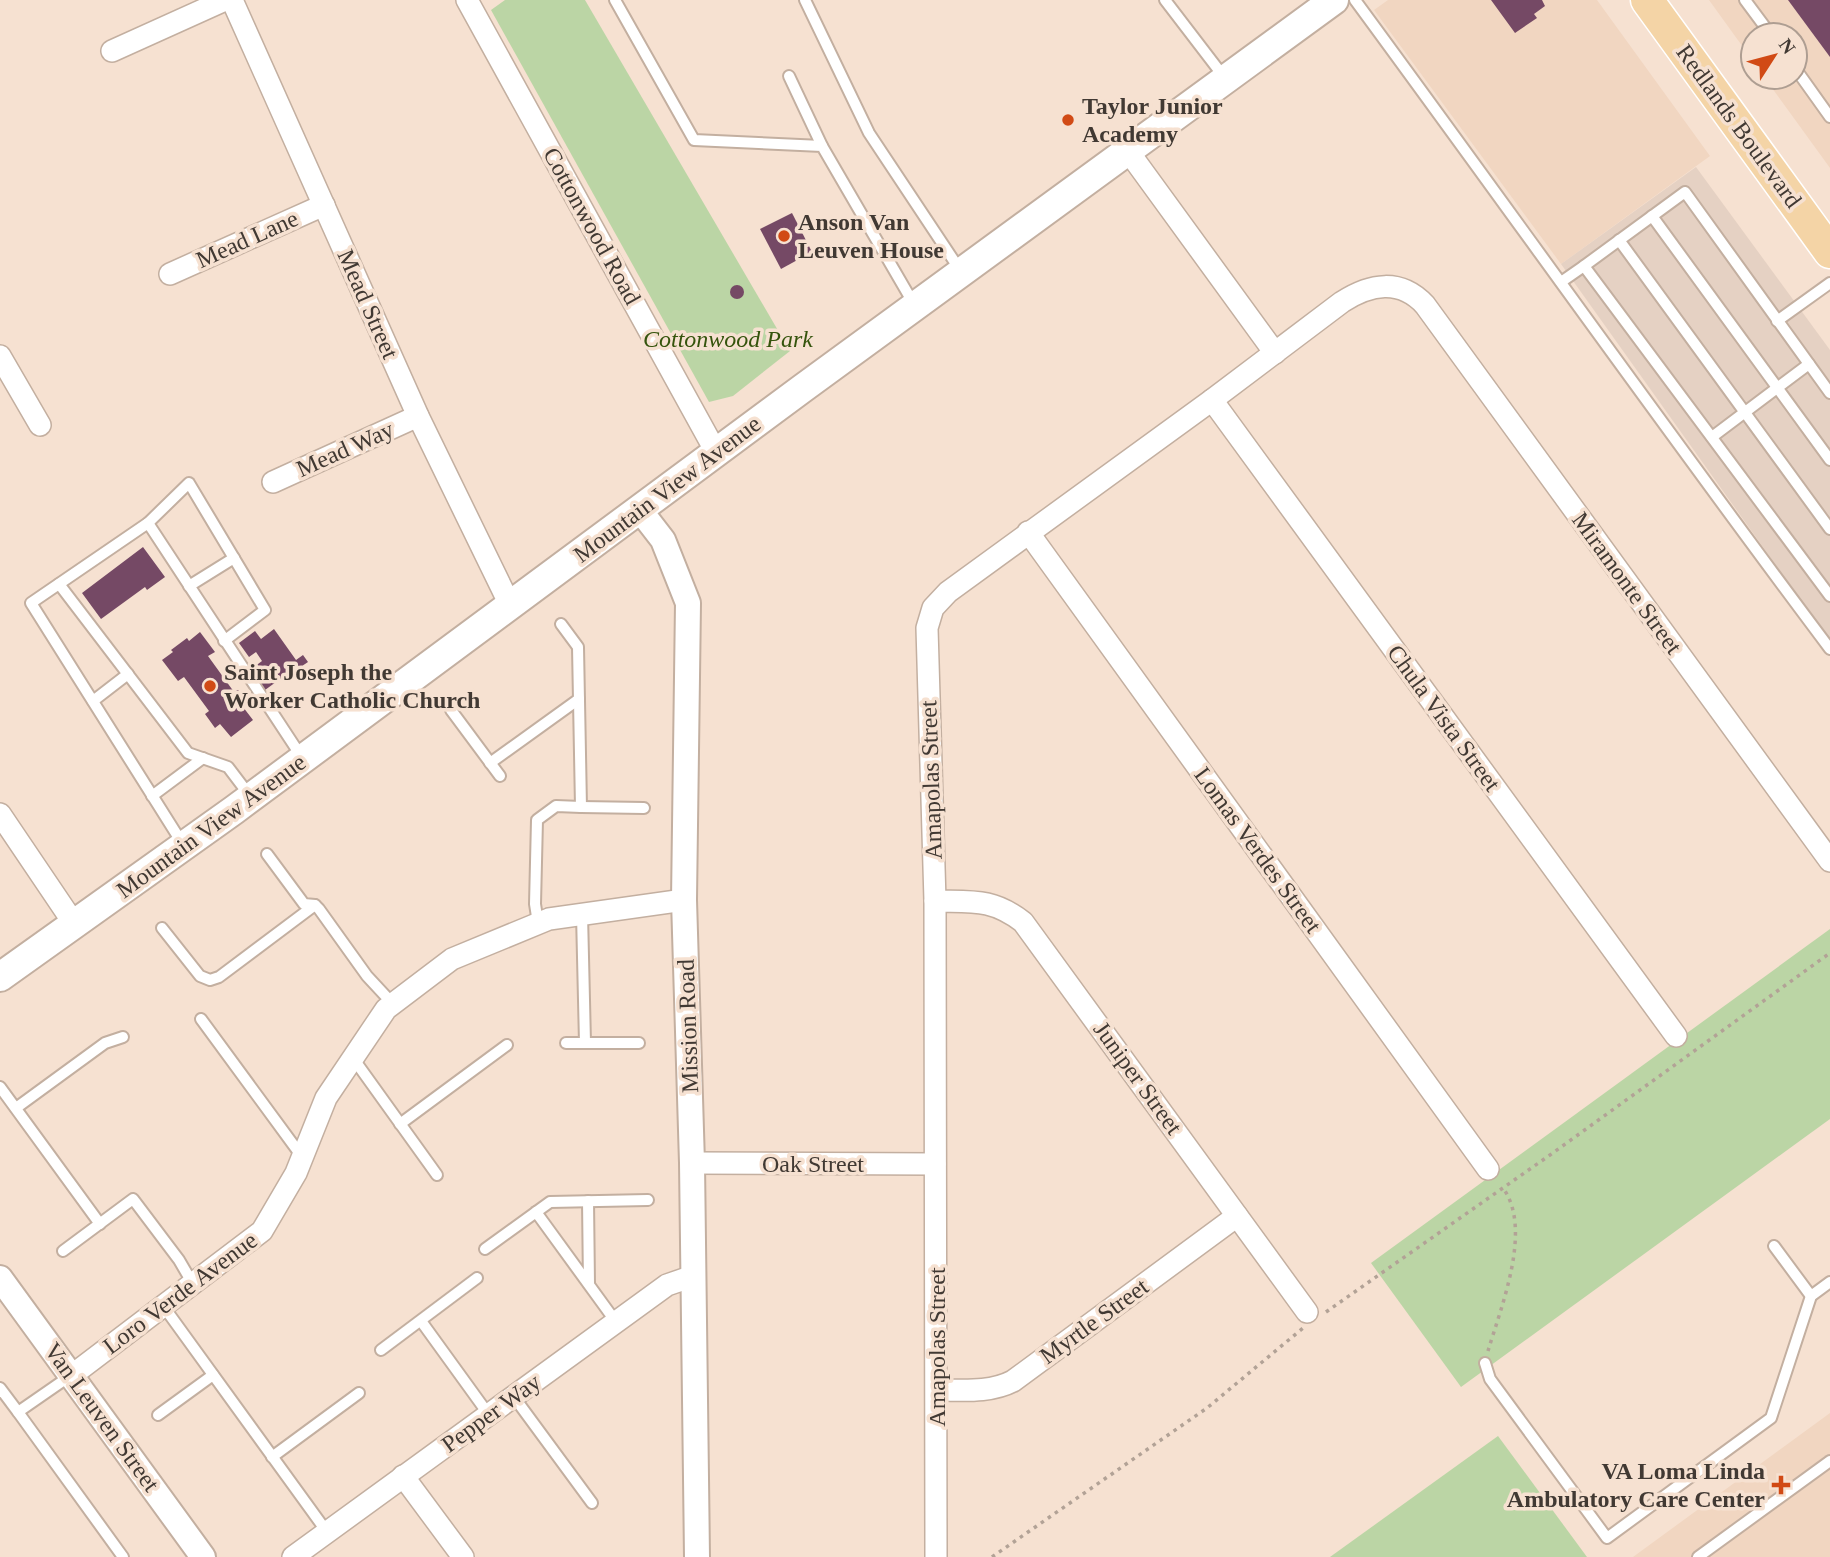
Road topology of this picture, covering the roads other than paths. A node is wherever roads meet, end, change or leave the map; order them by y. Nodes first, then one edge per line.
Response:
1 (225, 0) edge
2 (232, 0) edge
3 (467, 0) edge
4 (615, 0) edge
5 (805, 0) edge
6 (1165, 0) edge
7 (1334, 0) edge
8 (1355, 0) edge
9 (1647, 0) edge
10 (1745, 0) edge
11 (1761, 21) edge
12 (112, 51) dead end
13 (789, 76) dead end
14 (1225, 79) junction
15 (1809, 88) edge
16 (1830, 117) edge
17 (822, 146) junction
18 (1128, 151) junction
19 (324, 205) junction
20 (1652, 216) junction
21 (1619, 240) junction
22 (1827, 242) edge
23 (1584, 266) junction
24 (961, 272) junction
25 (170, 274) dead end
26 (1562, 282) junction
27 (1830, 283) edge
28 (1425, 304) joint
29 (915, 306) junction
30 (1777, 321) junction
31 (1275, 353) junction
32 (0, 356) edge
33 (1809, 364) junction
34 (1777, 388) junction
35 (1830, 393) edge
36 (1212, 400) junction
37 (1745, 412) junction
38 (418, 416) junction
39 (40, 425) dead end
40 (1712, 437) junction
41 (716, 453) junction
42 (1830, 460) edge
43 (273, 482) dead end
44 (639, 509) junction
45 (148, 523) junction
46 (1830, 529) edge
47 (1028, 532) junction
48 (234, 558) junction
49 (59, 584) junction
50 (189, 586) junction
51 (1830, 596) edge
52 (510, 605) junction
53 (561, 624) dead end
54 (224, 641) junction
55 (1830, 649) edge
56 (128, 674) junction
57 (579, 699) junction
58 (93, 701) junction
59 (451, 710) dead end
60 (202, 758) junction
61 (303, 759) junction
62 (491, 764) junction
63 (500, 776) dead end
64 (152, 796) junction
65 (251, 797) junction
66 (582, 807) junction
67 (644, 808) dead end
68 (0, 814) edge
69 (184, 846) junction
70 (267, 854) dead end
71 (1830, 861) edge
72 (684, 900) junction
73 (935, 901) junction
74 (315, 905) junction
75 (582, 914) junction
76 (538, 923) junction
77 (75, 925) junction
78 (162, 928) dead end
79 (0, 977) edge
80 (393, 1003) junction
81 (201, 1019) dead end
82 (1676, 1036) dead end
83 (123, 1037) dead end
84 (639, 1043) dead end
85 (566, 1044) dead end
86 (585, 1044) junction
87 (507, 1045) dead end
88 (353, 1058) junction
89 (0, 1087) edge
90 (16, 1108) junction
91 (400, 1124) junction
92 (303, 1158) junction
93 (692, 1164) junction
94 (935, 1164) junction
95 (1488, 1169) dead end
96 (437, 1175) dead end
97 (649, 1200) dead end
98 (588, 1201) junction
99 (536, 1212) junction
100 (1237, 1216) junction
101 (100, 1224) junction
102 (1774, 1246) dead end
103 (485, 1249) dead end
104 (63, 1251) dead end
105 (693, 1276) junction
106 (0, 1278) edge
107 (477, 1278) dead end
108 (1830, 1282) edge
109 (193, 1284) junction
110 (589, 1284) junction
111 (1811, 1296) junction
112 (164, 1307) junction
113 (1314, 1315) road end
114 (421, 1321) junction
115 (616, 1322) junction
116 (382, 1350) dead end
117 (1485, 1363) road end
118 (213, 1375) junction
119 (71, 1376) junction
120 (0, 1388) edge
121 (937, 1390) junction
122 (359, 1393) dead end
123 (514, 1397) junction
124 (18, 1412) junction
125 (158, 1415) dead end
126 (489, 1415) junction
127 (272, 1457) junction
128 (1830, 1461) edge
129 (403, 1476) junction
130 (592, 1503) dead end
131 (327, 1532) junction
132 (1712, 1546) junction
133 (123, 1557) edge
134 (203, 1557) edge
135 (293, 1557) edge
136 (463, 1557) edge
137 (697, 1557) edge
138 (936, 1557) edge
139 (1698, 1557) edge
140 (1720, 1557) edge

1 - 12 street
2 - 19 street, Mead Street
3 - 41 street, Cottonwood Road
4 - 17 lane
5 - 24 lane
6 - 14 lane
7 - 14 main road, Mountain View Avenue
8 - 26 lane
9 - 22 main road, Redlands Boulevard
10 - 11 lane
13 - 17 lane
14 - 18 main road, Mountain View Avenue
15 - 16 lane
17 - 29 lane
18 - 24 main road, Mountain View Avenue
18 - 31 street
19 - 25 street, Mead Lane
19 - 38 street, Mead Street
20 - 21 lane
20 - 30 lane
20 - 34 lane
21 - 23 lane
21 - 37 lane
23 - 26 lane
23 - 40 lane
24 - 29 main road, Mountain View Avenue
26 - 55 lane
27 - 30 lane
28 - 31 street, Amapolas Street
28 - 71 street, Miramonte Street
29 - 41 main road, Mountain View Avenue
30 - 33 lane
31 - 36 street, Amapolas Street
32 - 39 street
33 - 34 lane
33 - 35 lane
34 - 37 lane
34 - 42 lane
36 - 47 street, Amapolas Street
36 - 82 street, Chula Vista Street
37 - 40 lane
37 - 46 lane
38 - 43 street, Mead Way
38 - 52 street, Mead Street
40 - 51 lane
41 - 44 main road, Mountain View Avenue
44 - 52 main road, Mountain View Avenue
44 - 72 street, Mission Road
45 - 48 lane
45 - 49 lane
45 - 50 lane
47 - 73 street, Amapolas Street
47 - 95 street, Lomas Verdes Street
48 - 50 lane
48 - 54 lane
49 - 56 lane
49 - 58 lane
50 - 54 lane
52 - 61 main road, Mountain View Avenue
53 - 57 lane
54 - 61 lane
56 - 58 lane
56 - 60 lane
57 - 62 lane
57 - 66 lane
58 - 64 lane
59 - 62 lane
60 - 64 lane
60 - 65 lane
61 - 65 main road, Mountain View Avenue
62 - 63 lane
64 - 69 lane
65 - 69 main road, Mountain View Avenue
66 - 67 lane
66 - 76 lane
68 - 77 street
69 - 77 main road, Mountain View Avenue
70 - 74 lane
72 - 75 street, Loro Verde Avenue
72 - 93 street, Mission Road
73 - 94 street, Amapolas Street
73 - 100 street, Juniper Street
74 - 78 lane
74 - 80 lane
75 - 76 street, Loro Verde Avenue
75 - 86 lane
76 - 80 street, Loro Verde Avenue
77 - 79 main road, Mountain View Avenue
80 - 88 street, Loro Verde Avenue
81 - 92 lane
83 - 90 lane
84 - 86 lane
85 - 86 lane
87 - 91 lane
88 - 91 lane
88 - 92 street, Loro Verde Avenue
89 - 90 lane
90 - 101 lane
91 - 96 lane
92 - 109 street, Loro Verde Avenue
93 - 94 street, Oak Street
93 - 105 street, Mission Road
94 - 121 street, Amapolas Street
97 - 98 lane
98 - 99 lane
98 - 110 lane
99 - 103 lane
99 - 110 lane
100 - 113 street, Juniper Street
100 - 121 street, Myrtle Street
101 - 104 lane
101 - 109 lane
102 - 111 lane
105 - 115 street, Pepper Way
105 - 137 street, Mission Road
106 - 119 street, Van Leuven Street
107 - 114 lane
108 - 111 lane
109 - 112 street, Loro Verde Avenue
110 - 115 lane
111 - 117 lane
112 - 118 lane
112 - 119 street, Loro Verde Avenue
114 - 116 lane
114 - 126 lane
115 - 123 street, Pepper Way
118 - 125 lane
118 - 127 lane
119 - 124 lane
119 - 134 street, Van Leuven Street
120 - 124 lane
121 - 138 street, Amapolas Street
122 - 127 lane
123 - 126 street, Pepper Way
123 - 130 lane
124 - 133 lane
126 - 129 street, Pepper Way
127 - 131 lane
128 - 132 lane
129 - 131 street, Pepper Way
129 - 136 street
131 - 135 street, Pepper Way
132 - 139 lane
132 - 140 lane

